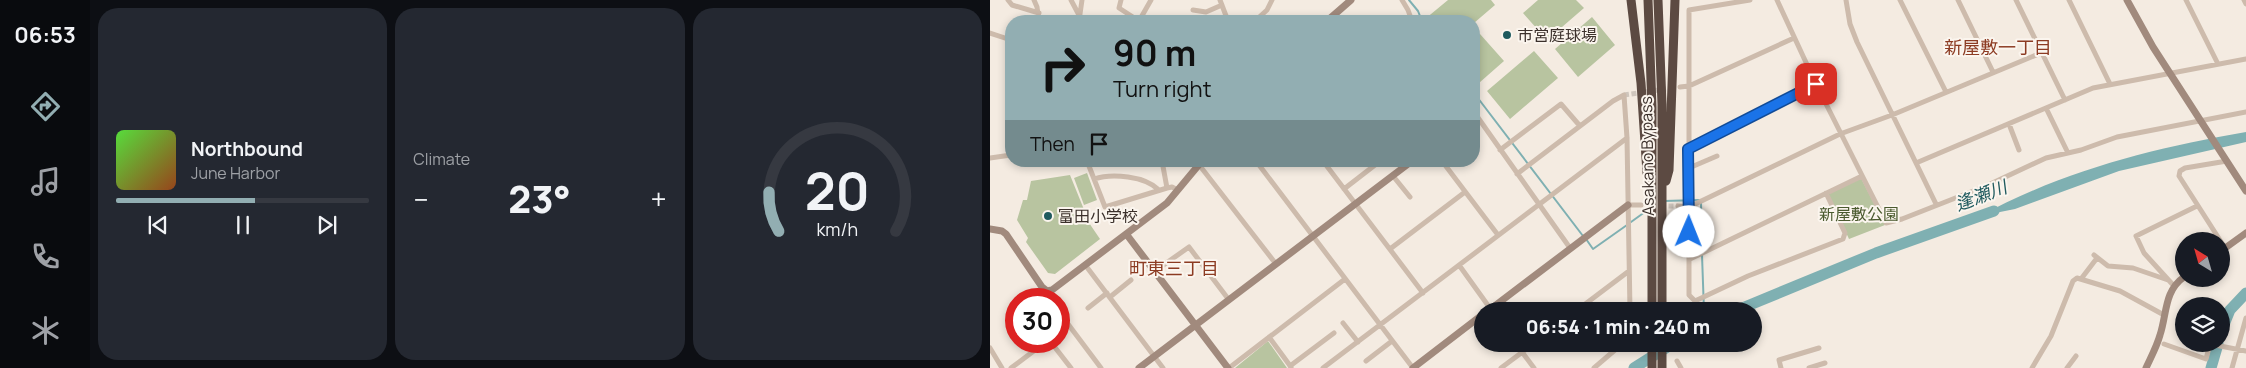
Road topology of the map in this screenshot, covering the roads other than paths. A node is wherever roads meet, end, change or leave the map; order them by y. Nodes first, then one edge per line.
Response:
1 (1008, 0) edge
2 (1034, 0) edge
3 (1071, 0) edge
4 (1082, 0) edge
5 (1121, 0) edge
6 (1151, 0) edge
7 (1272, 0) edge
8 (1351, 0) edge
9 (1402, 0) edge
10 (1631, 0) edge
11 (1648, 0) edge
12 (1658, 0) edge
13 (1675, 0) edge
14 (1750, 0) edge
15 (1777, 0) edge
16 (1846, 0) edge
17 (1900, 0) edge
18 (1958, 0) edge
19 (2016, 0) edge
20 (2069, 0) edge
21 (2127, 0) edge
22 (2186, 0) edge
23 (2244, 0) edge
24 (1221, 2) edge
25 (2246, 4) edge
26 (1192, 10) dead end
27 (1039, 13) joint
28 (1078, 15) edge
29 (1080, 15) edge
30 (1130, 15) edge
31 (1142, 15) edge
32 (1226, 15) edge
33 (1261, 15) edge
34 (1334, 15) edge
35 (1410, 15) edge
36 (990, 33) edge
37 (1794, 38) junction
38 (1005, 39) edge
39 (2041, 53) junction
40 (2246, 60) edge
41 (2218, 64) junction
42 (1993, 72) junction
43 (2171, 74) junction
44 (1816, 84) junction
45 (2110, 84) junction
46 (1689, 86) junction
47 (1680, 87) tunnel mouth
48 (1946, 92) junction
49 (2065, 100) junction
50 (2046, 108) junction
51 (2246, 112) edge
52 (1892, 115) junction
53 (2202, 121) junction
54 (1480, 122) edge
55 (2009, 124) junction
56 (1580, 126) junction
57 (1840, 134) junction
58 (1627, 138) junction
59 (1688, 149) junction
60 (1500, 150) junction
61 (2020, 150) dead end
62 (2068, 153) junction
63 (1005, 156) edge
64 (1716, 156) dead end
65 (990, 158) edge
66 (2227, 161) junction
67 (1916, 163) junction
68 (1089, 167) edge
69 (1163, 167) edge
70 (1198, 167) edge
71 (1204, 167) edge
72 (1260, 167) edge
73 (1330, 167) edge
74 (1375, 167) edge
75 (1404, 167) edge
76 (1446, 167) edge
77 (1688, 168) junction
78 (1517, 174) junction
79 (1393, 176) junction
80 (1862, 176) junction
81 (1094, 179) junction
82 (1167, 188) junction
83 (1344, 189) junction
84 (1159, 190) junction
85 (1178, 190) junction
86 (1663, 191) junction
87 (2246, 191) edge
88 (1465, 192) junction
89 (1826, 193) junction
90 (1410, 197) dead end
91 (1653, 200) junction
92 (1356, 204) junction
93 (1936, 204) junction
94 (1539, 205) junction
95 (1628, 205) junction
96 (1641, 205) dead end
97 (1678, 206) tunnel mouth
98 (1690, 206) junction
99 (2198, 206) junction
100 (990, 229) edge
101 (2213, 232) edge
102 (2246, 233) edge
103 (1127, 235) junction
104 (1498, 235) junction
105 (1312, 236) junction
106 (2230, 244) edge
107 (1570, 248) junction
108 (1390, 249) junction
109 (1690, 259) junction
110 (1276, 264) junction
111 (1459, 265) junction
112 (1086, 266) junction
113 (1155, 271) junction
114 (1630, 271) junction
115 (1345, 279) junction
116 (2080, 279) junction
117 (1131, 280) dead end
118 (2168, 280) junction
119 (2174, 286) joint
120 (1043, 288) edge
121 (1055, 288) edge
122 (1423, 293) junction
123 (1109, 295) junction
124 (1229, 300) junction
125 (1484, 302) edge
126 (1500, 302) edge
127 (1588, 302) edge
128 (1630, 302) edge
129 (1652, 302) edge
130 (1662, 302) edge
131 (1088, 308) dead end
132 (2164, 315) junction
133 (2246, 318) edge
134 (1474, 321) edge
135 (1344, 323) dead end
136 (1196, 325) junction
137 (1380, 325) junction
138 (1070, 328) edge
139 (1334, 333) dead end
140 (1269, 337) junction
141 (1392, 341) junction
142 (1358, 342) junction
143 (2164, 344) dead end
144 (2230, 347) edge
145 (990, 348) edge
146 (1819, 348) dead end
147 (2175, 348) edge
148 (2238, 349) junction
149 (2246, 351) edge
150 (1522, 352) joint
151 (1613, 352) edge
152 (1652, 352) edge
153 (1662, 352) edge
154 (2186, 352) edge
155 (2208, 352) edge
156 (1032, 353) edge
157 (1059, 353) edge
158 (1154, 356) junction
159 (2076, 356) dead end
160 (1366, 361) dead end
161 (1677, 361) dead end
162 (1825, 363) dead end
163 (1291, 367) edge
164 (1002, 368) edge
165 (1011, 368) edge
166 (1071, 368) edge
167 (1101, 368) edge
168 (1139, 368) edge
169 (1163, 368) edge
170 (1228, 368) edge
171 (1323, 368) edge
172 (1413, 368) edge
173 (1501, 368) edge
174 (1534, 368) edge
175 (1594, 368) edge
176 (1652, 368) edge
177 (1662, 368) edge
178 (1682, 368) edge
179 (1782, 368) edge
180 (1809, 368) edge
181 (2032, 368) edge
182 (2067, 368) edge
183 (2146, 368) edge
184 (2232, 368) edge

1 - 27 street
2 - 27 street
3 - 28 street
4 - 29 street
5 - 30 street
6 - 31 street
7 - 33 street
8 - 34 street
9 - 35 street
10 - 91 highway
11 - 91 highway, Asakano Bypass
12 - 86 highway, Asakano Bypass
13 - 86 highway
14 - 46 street
15 - 37 street
16 - 52 street
17 - 48 street
18 - 42 street
19 - 39 street
20 - 45 street
21 - 43 street
22 - 41 street
23 - 25 street
24 - 26 street
24 - 32 street
36 - 38 street
37 - 44 street
37 - 46 street
39 - 42 street
39 - 49 street
40 - 41 street
41 - 43 street
42 - 48 street
43 - 45 street
43 - 53 street
44 - 57 street
44 - 59 street
45 - 49 street
46 - 47 street
46 - 59 street
48 - 52 street
49 - 50 street
50 - 55 street
50 - 62 street
51 - 53 street
52 - 57 street
52 - 67 street
53 - 62 street
53 - 66 street
54 - 60 street
55 - 61 street
55 - 67 street
56 - 58 street
56 - 60 street
56 - 78 street
57 - 80 street
57 - 98 street
58 - 94 street
58 - 95 street
59 - 77 street
60 - 78 street
62 - 93 street
63 - 65 street
64 - 77 street
66 - 87 street
66 - 99 street
67 - 93 street
68 - 81 street
69 - 82 street
70 - 85 street
71 - 110 street
72 - 105 street
73 - 83 street
74 - 83 street
75 - 79 street
76 - 88 street
77 - 98 street
78 - 94 street
79 - 90 street
79 - 92 street
80 - 89 street
80 - 93 street
81 - 84 street
81 - 84 street
82 - 84 street
82 - 85 street
83 - 92 street
85 - 103 street
86 - 130 highway, Asakano Bypass
88 - 104 street
88 - 108 street
89 - 109 street
89 - 109 street
91 - 129 highway, Asakano Bypass
92 - 105 street
92 - 108 street
94 - 104 street
94 - 107 street
95 - 96 street
95 - 107 street
95 - 114 street
97 - 98 street
98 - 109 street
99 - 101 street
99 - 118 street
100 - 120 street
102 - 106 street
103 - 112 street
103 - 113 street
104 - 111 street
105 - 110 street
105 - 115 street
107 - 126 street
108 - 122 street
110 - 124 street
111 - 122 street
111 - 125 street
112 - 121 street
112 - 123 street
113 - 124 street
113 - 136 street
114 - 127 street
114 - 128 street
115 - 137 street
115 - 140 street
116 - 118 street
116 - 132 street
116 - 181 street
117 - 123 street
118 - 119 street
119 - 132 street
122 - 137 street
123 - 131 street
123 - 158 street
124 - 136 street
132 - 183 street
133 - 148 street
134 - 172 street
135 - 142 street
136 - 158 street
136 - 170 street
137 - 141 street
137 - 142 street
138 - 167 street
139 - 163 street
140 - 163 street
140 - 170 street
141 - 160 street
141 - 172 street
142 - 171 street
143 - 147 street
144 - 148 street
145 - 164 street
146 - 179 street
148 - 149 street
148 - 184 street
150 - 173 street
150 - 174 street
151 - 175 street
152 - 176 highway
153 - 177 highway
154 - 155 street
156 - 165 street
157 - 166 street
158 - 168 street
158 - 169 street
159 - 182 street
161 - 178 street
162 - 180 street

